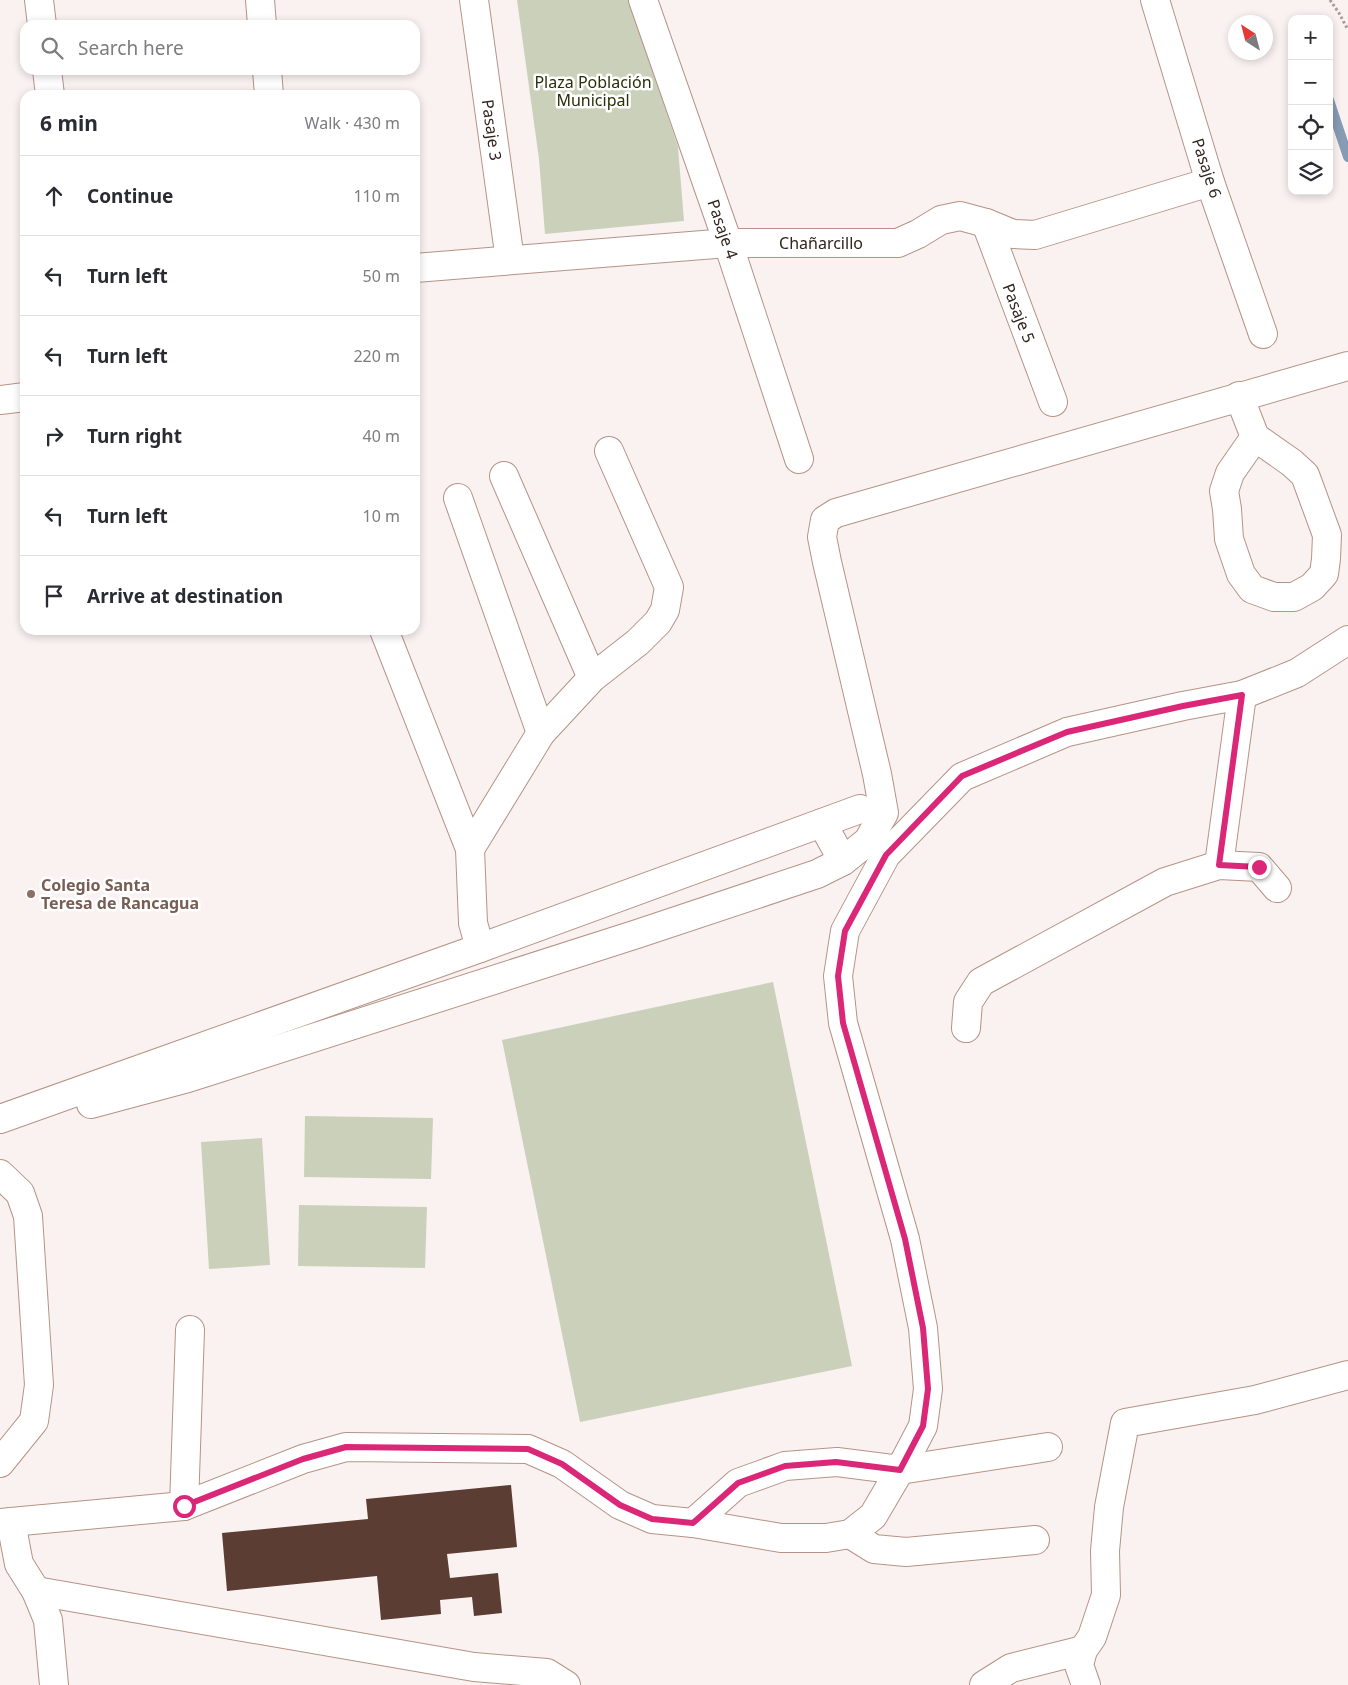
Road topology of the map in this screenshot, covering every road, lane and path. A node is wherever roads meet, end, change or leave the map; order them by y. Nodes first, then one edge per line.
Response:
1 (39, 0) edge
2 (260, 0) edge
3 (474, 0) edge
4 (643, 0) edge
5 (1155, 0) edge
6 (1330, 0) edge
7 (41, 20) edge
8 (262, 20) edge
9 (1348, 30) edge
10 (48, 75) edge
11 (267, 75) edge
12 (49, 90) edge
13 (269, 90) edge
14 (1210, 182) junction
15 (986, 223) junction
16 (728, 243) junction
17 (510, 260) junction
18 (420, 268) edge
19 (1263, 334) dead end
20 (1348, 366) edge
21 (1239, 396) junction
22 (20, 398) edge
23 (0, 400) edge
24 (1053, 402) dead end
25 (1255, 437) junction
26 (609, 451) dead end
27 (799, 459) dead end
28 (504, 476) dead end
29 (458, 498) dead end
30 (386, 635) edge
31 (1348, 640) edge
32 (592, 678) junction
33 (1242, 695) junction
34 (541, 733) junction
35 (860, 809) dead end
36 (822, 823) junction
37 (470, 849) junction
38 (843, 861) junction
39 (1219, 865) junction
40 (1277, 888) dead end
41 (480, 948) junction
42 (966, 1028) dead end
43 (0, 1119) edge
44 (0, 1132) edge
45 (0, 1174) edge
46 (190, 1330) dead end
47 (1348, 1375) edge
48 (1048, 1447) dead end
49 (0, 1460) edge
50 (900, 1470) junction
51 (184, 1506) junction
52 (6, 1523) edge
53 (693, 1523) junction
54 (850, 1534) junction
55 (1035, 1540) dead end
56 (36, 1591) junction
57 (1083, 1650) junction
58 (54, 1685) edge
59 (566, 1685) edge
60 (984, 1685) edge
61 (1086, 1685) edge

1 - 7 street
2 - 8 street
3 - 17 street, Pasaje 3
4 - 16 street, Pasaje 4
5 - 14 street, Pasaje 6
6 - 9 path
10 - 12 street
11 - 13 street
14 - 15 street, Chañarcillo
14 - 19 street, Pasaje 6
15 - 16 street, Chañarcillo
15 - 24 street, Pasaje 5
16 - 17 street, Chañarcillo
16 - 27 street, Pasaje 4
17 - 18 street, Chañarcillo
20 - 21 street
21 - 25 street
21 - 38 street
22 - 23 street
25 - 25 street
26 - 32 street
28 - 32 street
29 - 34 street
30 - 37 street
31 - 33 street
32 - 34 street
33 - 39 street
33 - 50 street
34 - 37 street
35 - 36 street
36 - 38 street
36 - 41 street
37 - 41 street
38 - 44 street
39 - 40 street
39 - 42 street
41 - 43 street
45 - 49 street
46 - 51 street
47 - 57 street
48 - 50 street
50 - 53 street
50 - 54 street
51 - 52 street
51 - 53 street
52 - 56 street
53 - 54 street
54 - 55 street
56 - 58 street
56 - 59 street
57 - 60 street
57 - 61 street

